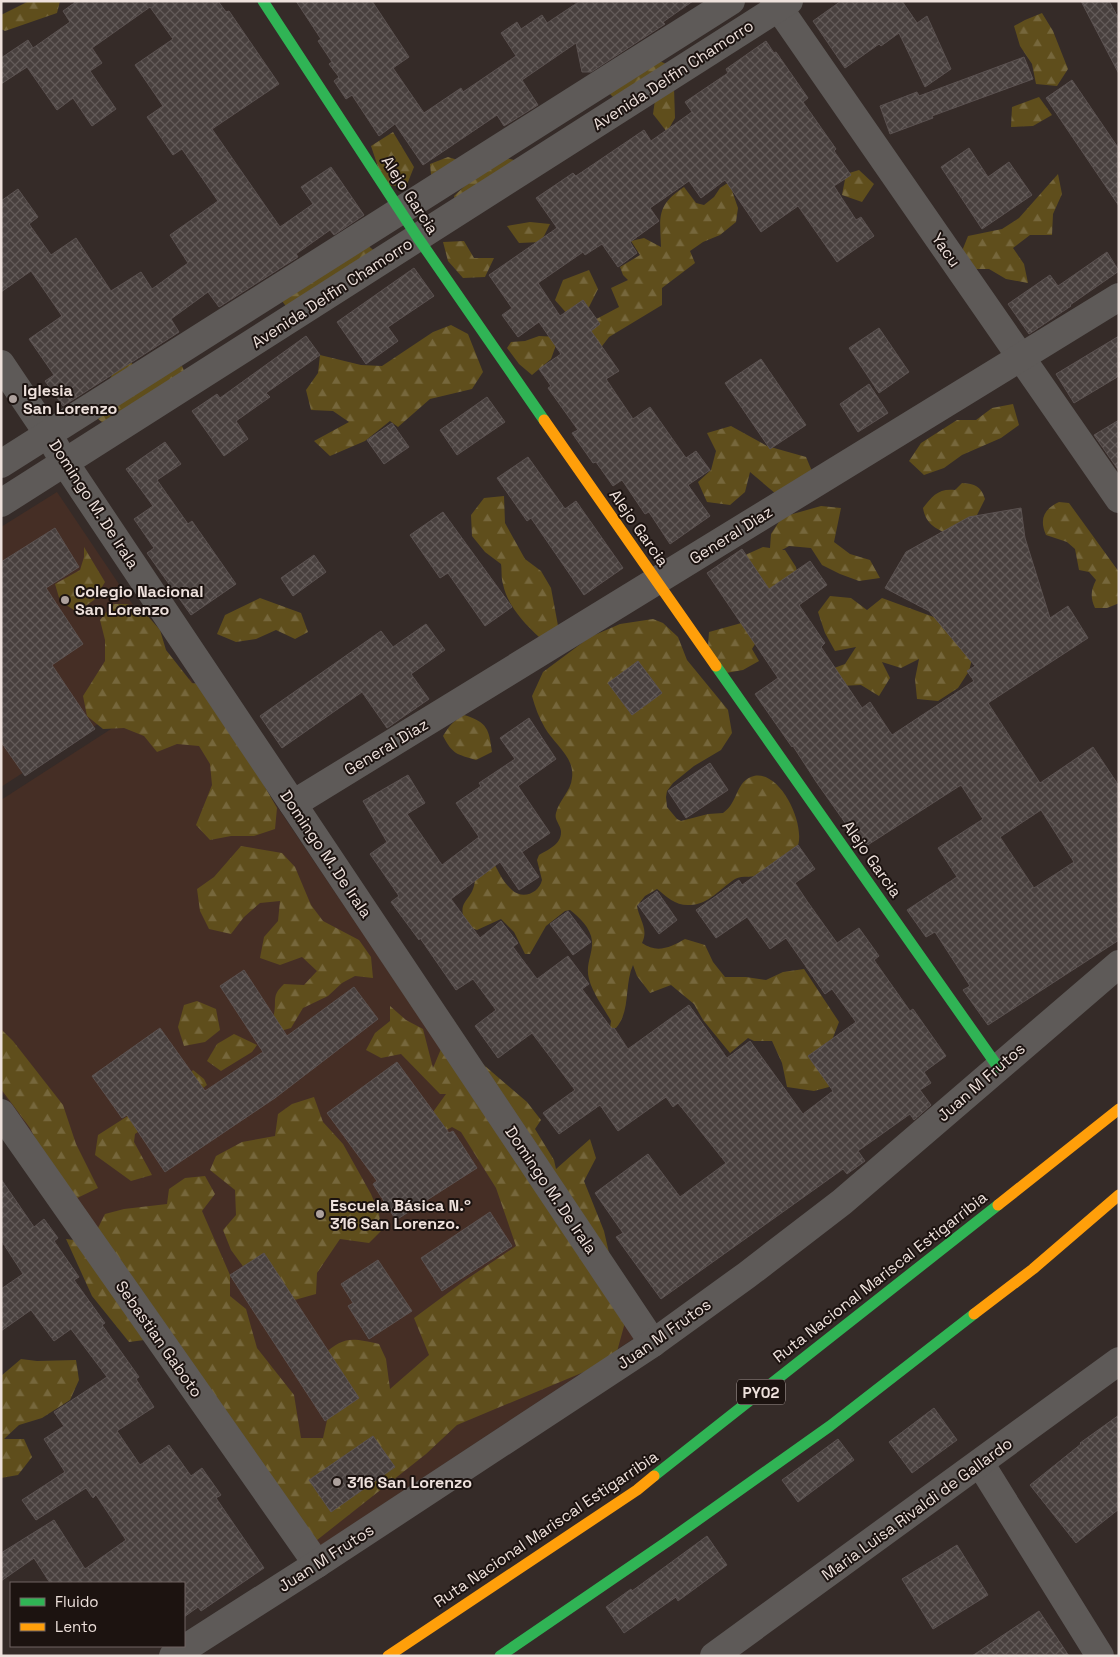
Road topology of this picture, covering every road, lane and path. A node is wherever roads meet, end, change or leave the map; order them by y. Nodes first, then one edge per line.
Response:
1 (263, 1) edge
2 (730, 1) edge
3 (780, 4) edge
4 (400, 209) junction
5 (418, 238) junction
6 (1119, 297) edge
7 (1020, 358) junction
8 (1, 364) edge
9 (48, 434) junction
10 (65, 463) junction
11 (1, 464) edge
12 (1119, 499) edge
13 (1, 503) edge
14 (656, 581) junction
15 (293, 804) junction
16 (1119, 964) edge
17 (998, 1067) junction
18 (1119, 1109) edge
19 (1, 1113) edge
20 (1119, 1195) edge
21 (653, 1342) junction
22 (1119, 1361) edge
23 (980, 1463) junction
24 (317, 1564) junction
25 (173, 1656) edge
26 (388, 1656) edge
27 (500, 1656) edge
28 (714, 1656) edge
29 (1100, 1656) edge

1 - 4 main road, Alejo Garcia
2 - 4 street, Avenida Delfin Chamorro
3 - 5 street, Avenida Delfin Chamorro
3 - 7 street, Yacu
4 - 5 main road, Alejo Garcia
4 - 9 street, Avenida Delfin Chamorro
5 - 10 street, Avenida Delfin Chamorro
5 - 14 main road, Alejo Garcia
6 - 7 street, General Diaz
7 - 12 street, Yacu
7 - 14 street, General Diaz
8 - 9 street, Domingo M. De Irala
9 - 10 street, Domingo M. De Irala
9 - 11 street, Avenida Delfin Chamorro
10 - 13 street, Avenida Delfin Chamorro
10 - 15 street, Domingo M. De Irala
14 - 15 street, General Diaz
14 - 17 main road, Alejo Garcia
15 - 21 street, Domingo M. De Irala
16 - 17 street, Juan M Frutos
17 - 21 street, Juan M Frutos
18 - 26 main road, Ruta Nacional Mariscal Estigarribia / PY02
19 - 24 street, Sebastian Gaboto
20 - 27 main road
21 - 24 street, Juan M Frutos
22 - 23 street, Maria Luisa Rivaldi de Gallardo
23 - 28 street, Maria Luisa Rivaldi de Gallardo
23 - 29 street
24 - 25 street, Juan M Frutos

